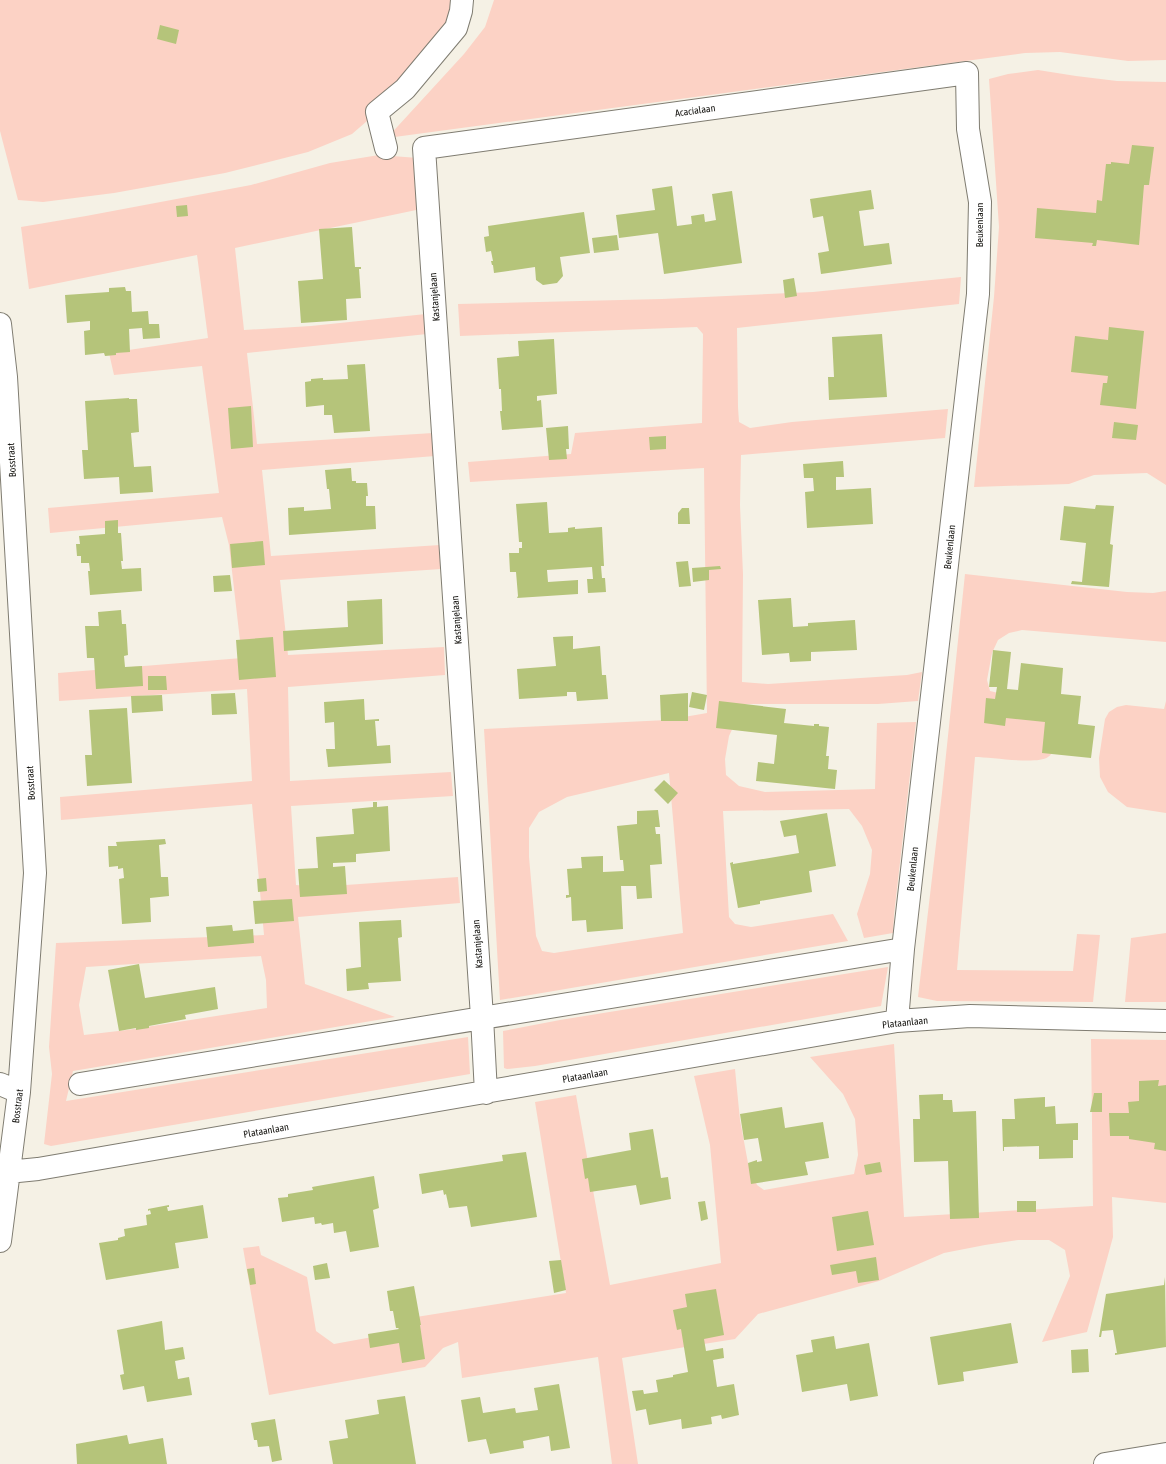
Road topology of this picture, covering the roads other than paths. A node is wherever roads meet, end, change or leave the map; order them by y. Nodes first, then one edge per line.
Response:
1 (462, 0) edge
2 (967, 73) joint
3 (386, 148) dead end
4 (424, 148) joint
5 (0, 324) edge
6 (903, 949) junction
7 (482, 1017) junction
8 (897, 1021) junction
9 (1166, 1021) edge
10 (80, 1084) dead end
11 (10, 1088) edge
12 (486, 1093) junction
13 (8, 1172) junction
14 (0, 1242) edge
15 (1166, 1454) edge
16 (1105, 1464) edge

1 - 3 street
2 - 4 street, Acacialaan
2 - 6 street, Beukenlaan
4 - 7 street, Kastanjelaan
5 - 11 street, Bosstraat
6 - 7 street
6 - 8 street, Beukenlaan
7 - 10 street
7 - 12 street, Kastanjelaan
8 - 9 street, Plataanlaan
8 - 12 street, Plataanlaan
11 - 13 street, Bosstraat
12 - 13 street, Plataanlaan
13 - 14 street, Bosstraat
15 - 16 street

